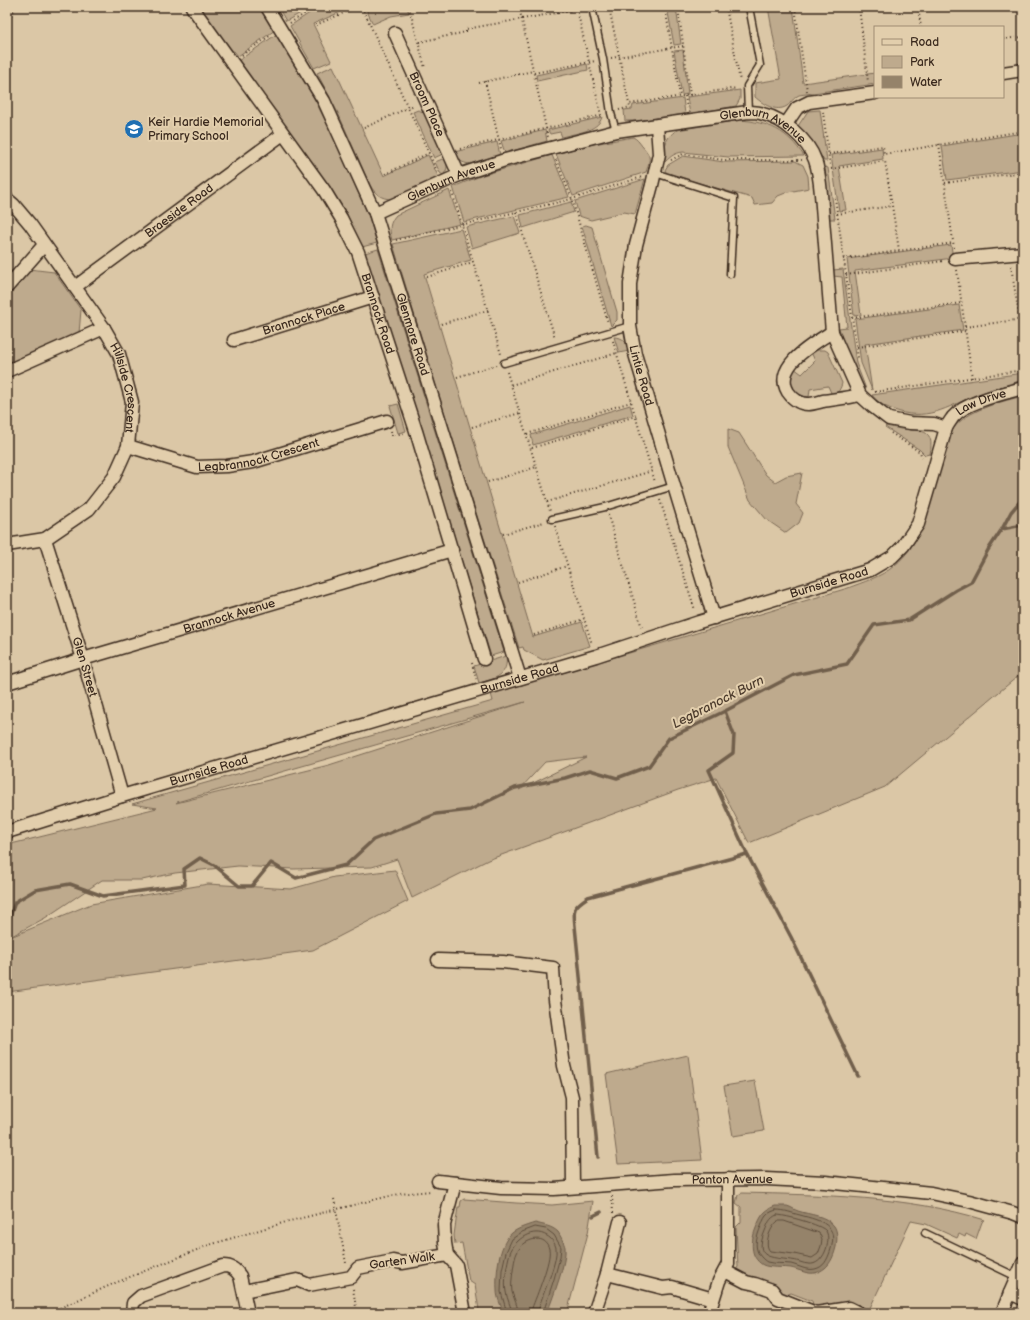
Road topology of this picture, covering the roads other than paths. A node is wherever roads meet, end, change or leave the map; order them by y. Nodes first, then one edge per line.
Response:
1 (192, 7) edge
2 (267, 7) edge
3 (749, 7) edge
4 (591, 10) edge
5 (395, 32) dead end
6 (1023, 70) edge
7 (1004, 74) edge
8 (872, 93) edge
9 (748, 112) junction
10 (786, 124) junction
11 (657, 126) junction
12 (616, 131) junction
13 (283, 134) junction
14 (655, 173) junction
15 (453, 178) junction
16 (7, 199) edge
17 (375, 213) junction
18 (44, 245) junction
19 (1023, 253) edge
20 (955, 260) road end
21 (730, 274) dead end
22 (7, 287) edge
23 (75, 287) junction
24 (373, 297) junction
25 (630, 326) junction
26 (104, 328) junction
27 (832, 332) junction
28 (234, 340) dead end
29 (504, 362) road end
30 (7, 371) edge
31 (1023, 388) edge
32 (860, 395) junction
33 (387, 421) road end
34 (946, 428) junction
35 (128, 446) junction
36 (674, 486) junction
37 (552, 519) road end
38 (45, 539) junction
39 (7, 545) edge
40 (452, 550) junction
41 (714, 618) junction
42 (83, 659) junction
43 (484, 659) dead end
44 (520, 678) junction
45 (7, 683) edge
46 (122, 796) junction
47 (7, 832) edge
48 (438, 960) dead end
49 (728, 1179) junction
50 (438, 1181) dead end
51 (573, 1187) junction
52 (453, 1189) junction
53 (1023, 1217) edge
54 (620, 1222) dead end
55 (925, 1233) dead end
56 (447, 1255) junction
57 (1023, 1263) edge
58 (725, 1271) junction
59 (607, 1274) junction
60 (1017, 1277) junction
61 (244, 1291) junction
62 (1010, 1293) junction
63 (713, 1299) junction
64 (1023, 1299) edge
65 (132, 1313) edge
66 (248, 1313) edge
67 (465, 1313) edge
68 (594, 1313) edge
69 (709, 1313) edge
70 (859, 1313) edge
71 (1002, 1313) edge

1 - 13 street, Brannock Road
2 - 17 street, Glenmore Road
3 - 9 lane
4 - 12 lane
5 - 15 street, Broom Place
6 - 7 street
8 - 10 street
9 - 10 street, Glenburn Avenue
9 - 11 street, Glenburn Avenue
10 - 27 street, Glenburn Avenue
11 - 12 street, Glenburn Avenue
11 - 14 street, Lintie Road
12 - 15 street, Glenburn Avenue
13 - 23 street, Braeside Road
13 - 24 street, Brannock Road
14 - 21 lane
14 - 25 street, Lintie Road
15 - 17 street, Glenburn Avenue
16 - 18 street, Hillside Crescent
17 - 44 street, Glenmore Road
18 - 22 street
18 - 23 street, Hillside Crescent
19 - 20 street
23 - 26 street, Hillside Crescent
24 - 28 street, Brannock Place
24 - 40 street, Brannock Road
25 - 29 lane
25 - 36 street, Lintie Road
26 - 30 street
26 - 35 street, Hillside Crescent
27 - 32 street, Glenburn Avenue
27 - 32 street
31 - 34 street, Law Drive
32 - 34 street, Glenburn Avenue
33 - 35 street, Legbrannock Crescent
34 - 41 street, Burnside Road
35 - 38 street, Hillside Crescent
36 - 37 lane
36 - 41 street, Lintie Road
38 - 39 street, Hillside Crescent
38 - 42 street, Glen Street
40 - 42 street, Brannock Avenue
40 - 43 street, Brannock Road
41 - 44 street, Burnside Road
42 - 45 street, Brannock Avenue
42 - 46 street, Glen Street
44 - 46 street, Burnside Road
46 - 47 street, Burnside Road
48 - 51 street
49 - 51 street, Panton Avenue
49 - 53 street, Panton Avenue
49 - 58 street
50 - 52 street, Panton Avenue
51 - 52 street, Panton Avenue
52 - 56 street
54 - 59 street
55 - 60 lane
56 - 61 street, Garten Walk
56 - 67 street
57 - 60 street
58 - 63 street
58 - 70 street
59 - 63 street
59 - 68 street
60 - 62 street
61 - 65 street
61 - 66 street
62 - 64 street
62 - 71 street
63 - 69 street

